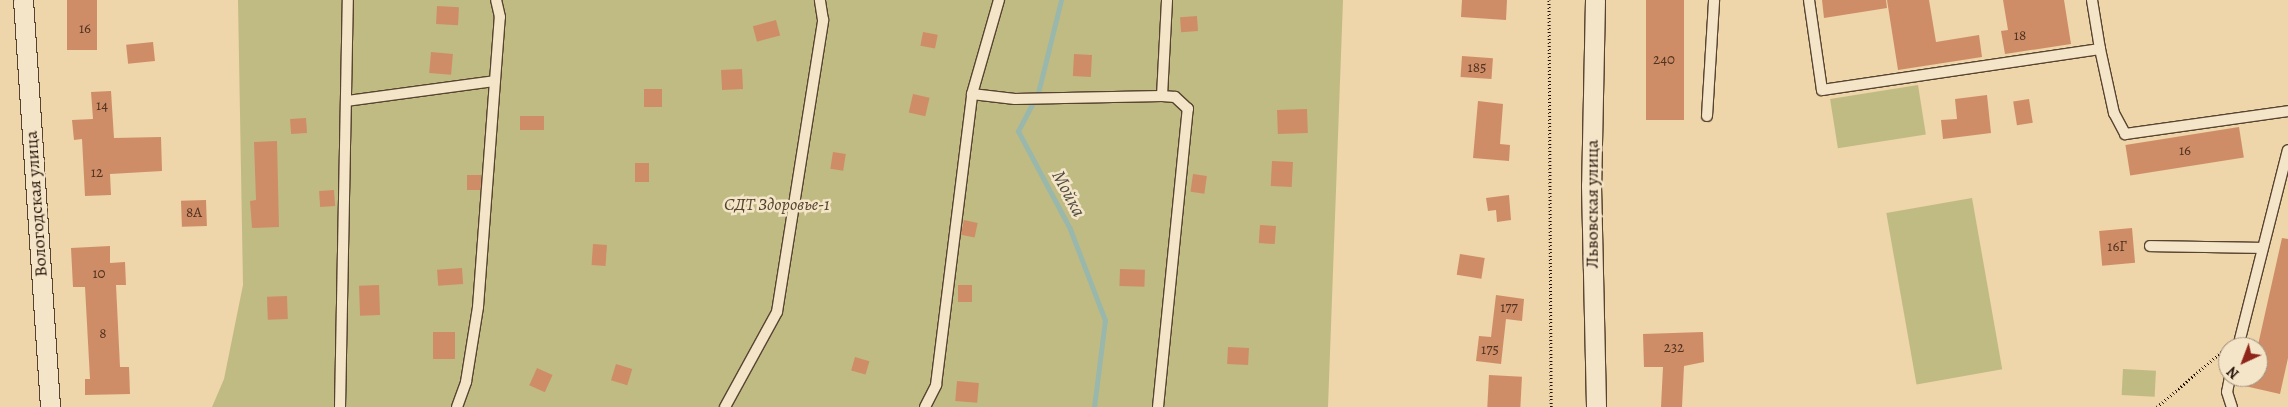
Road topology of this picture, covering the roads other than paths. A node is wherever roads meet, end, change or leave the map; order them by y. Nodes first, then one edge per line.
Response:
1 (23, 0) edge
2 (348, 0) edge
3 (496, 0) edge
4 (820, 0) edge
5 (1000, 0) edge
6 (1167, 0) edge
7 (1595, 0) edge
8 (1714, 0) edge
9 (1809, 0) edge
10 (2092, 0) edge
11 (2100, 49) junction
12 (495, 81) junction
13 (972, 94) junction
14 (1162, 96) junction
15 (346, 100) junction
16 (2288, 111) edge
17 (1707, 116) dead end
18 (2288, 150) edge
19 (2150, 246) dead end
20 (2261, 248) junction
21 (2240, 337) edge
22 (2228, 387) edge
23 (50, 407) edge
24 (340, 407) edge
25 (457, 407) edge
26 (725, 407) edge
27 (925, 407) edge
28 (1158, 407) edge
29 (1596, 407) edge
30 (2232, 407) edge

1 - 23 street, Вологодская улица
2 - 15 lane
3 - 12 lane
4 - 26 lane
5 - 13 lane
6 - 14 lane
7 - 29 street, Львовская улица
8 - 17 lane
9 - 11 lane
10 - 11 lane
11 - 16 lane
12 - 15 lane
12 - 25 lane
13 - 14 lane
13 - 27 lane
14 - 28 lane
15 - 24 lane
18 - 20 lane
19 - 20 lane
20 - 21 lane
22 - 30 lane

